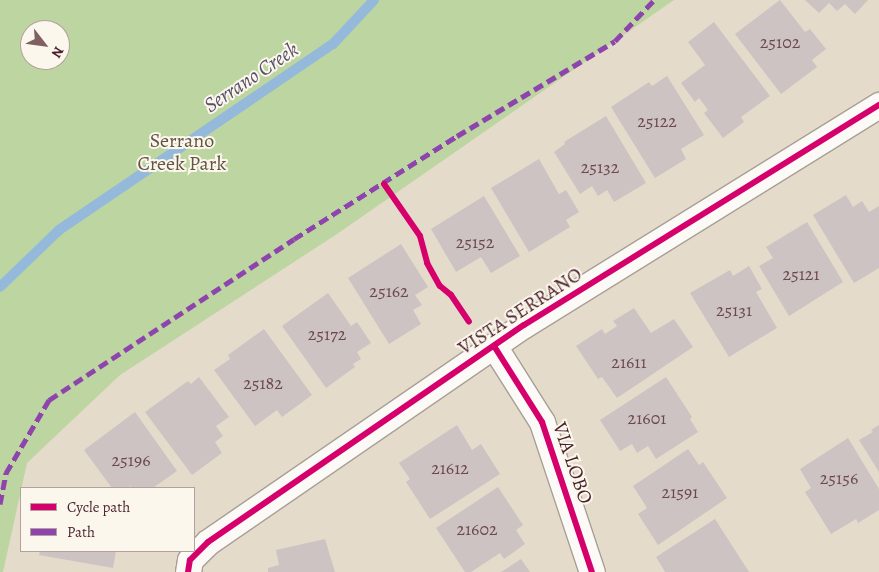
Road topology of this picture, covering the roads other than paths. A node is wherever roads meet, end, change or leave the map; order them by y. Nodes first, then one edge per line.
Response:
1 (879, 105) edge
2 (494, 346) junction
3 (189, 566) edge
4 (592, 572) edge

1 - 2 street, VISTA SERRANO
2 - 3 street, VISTA SERRANO
2 - 4 street, VIA LOBO

